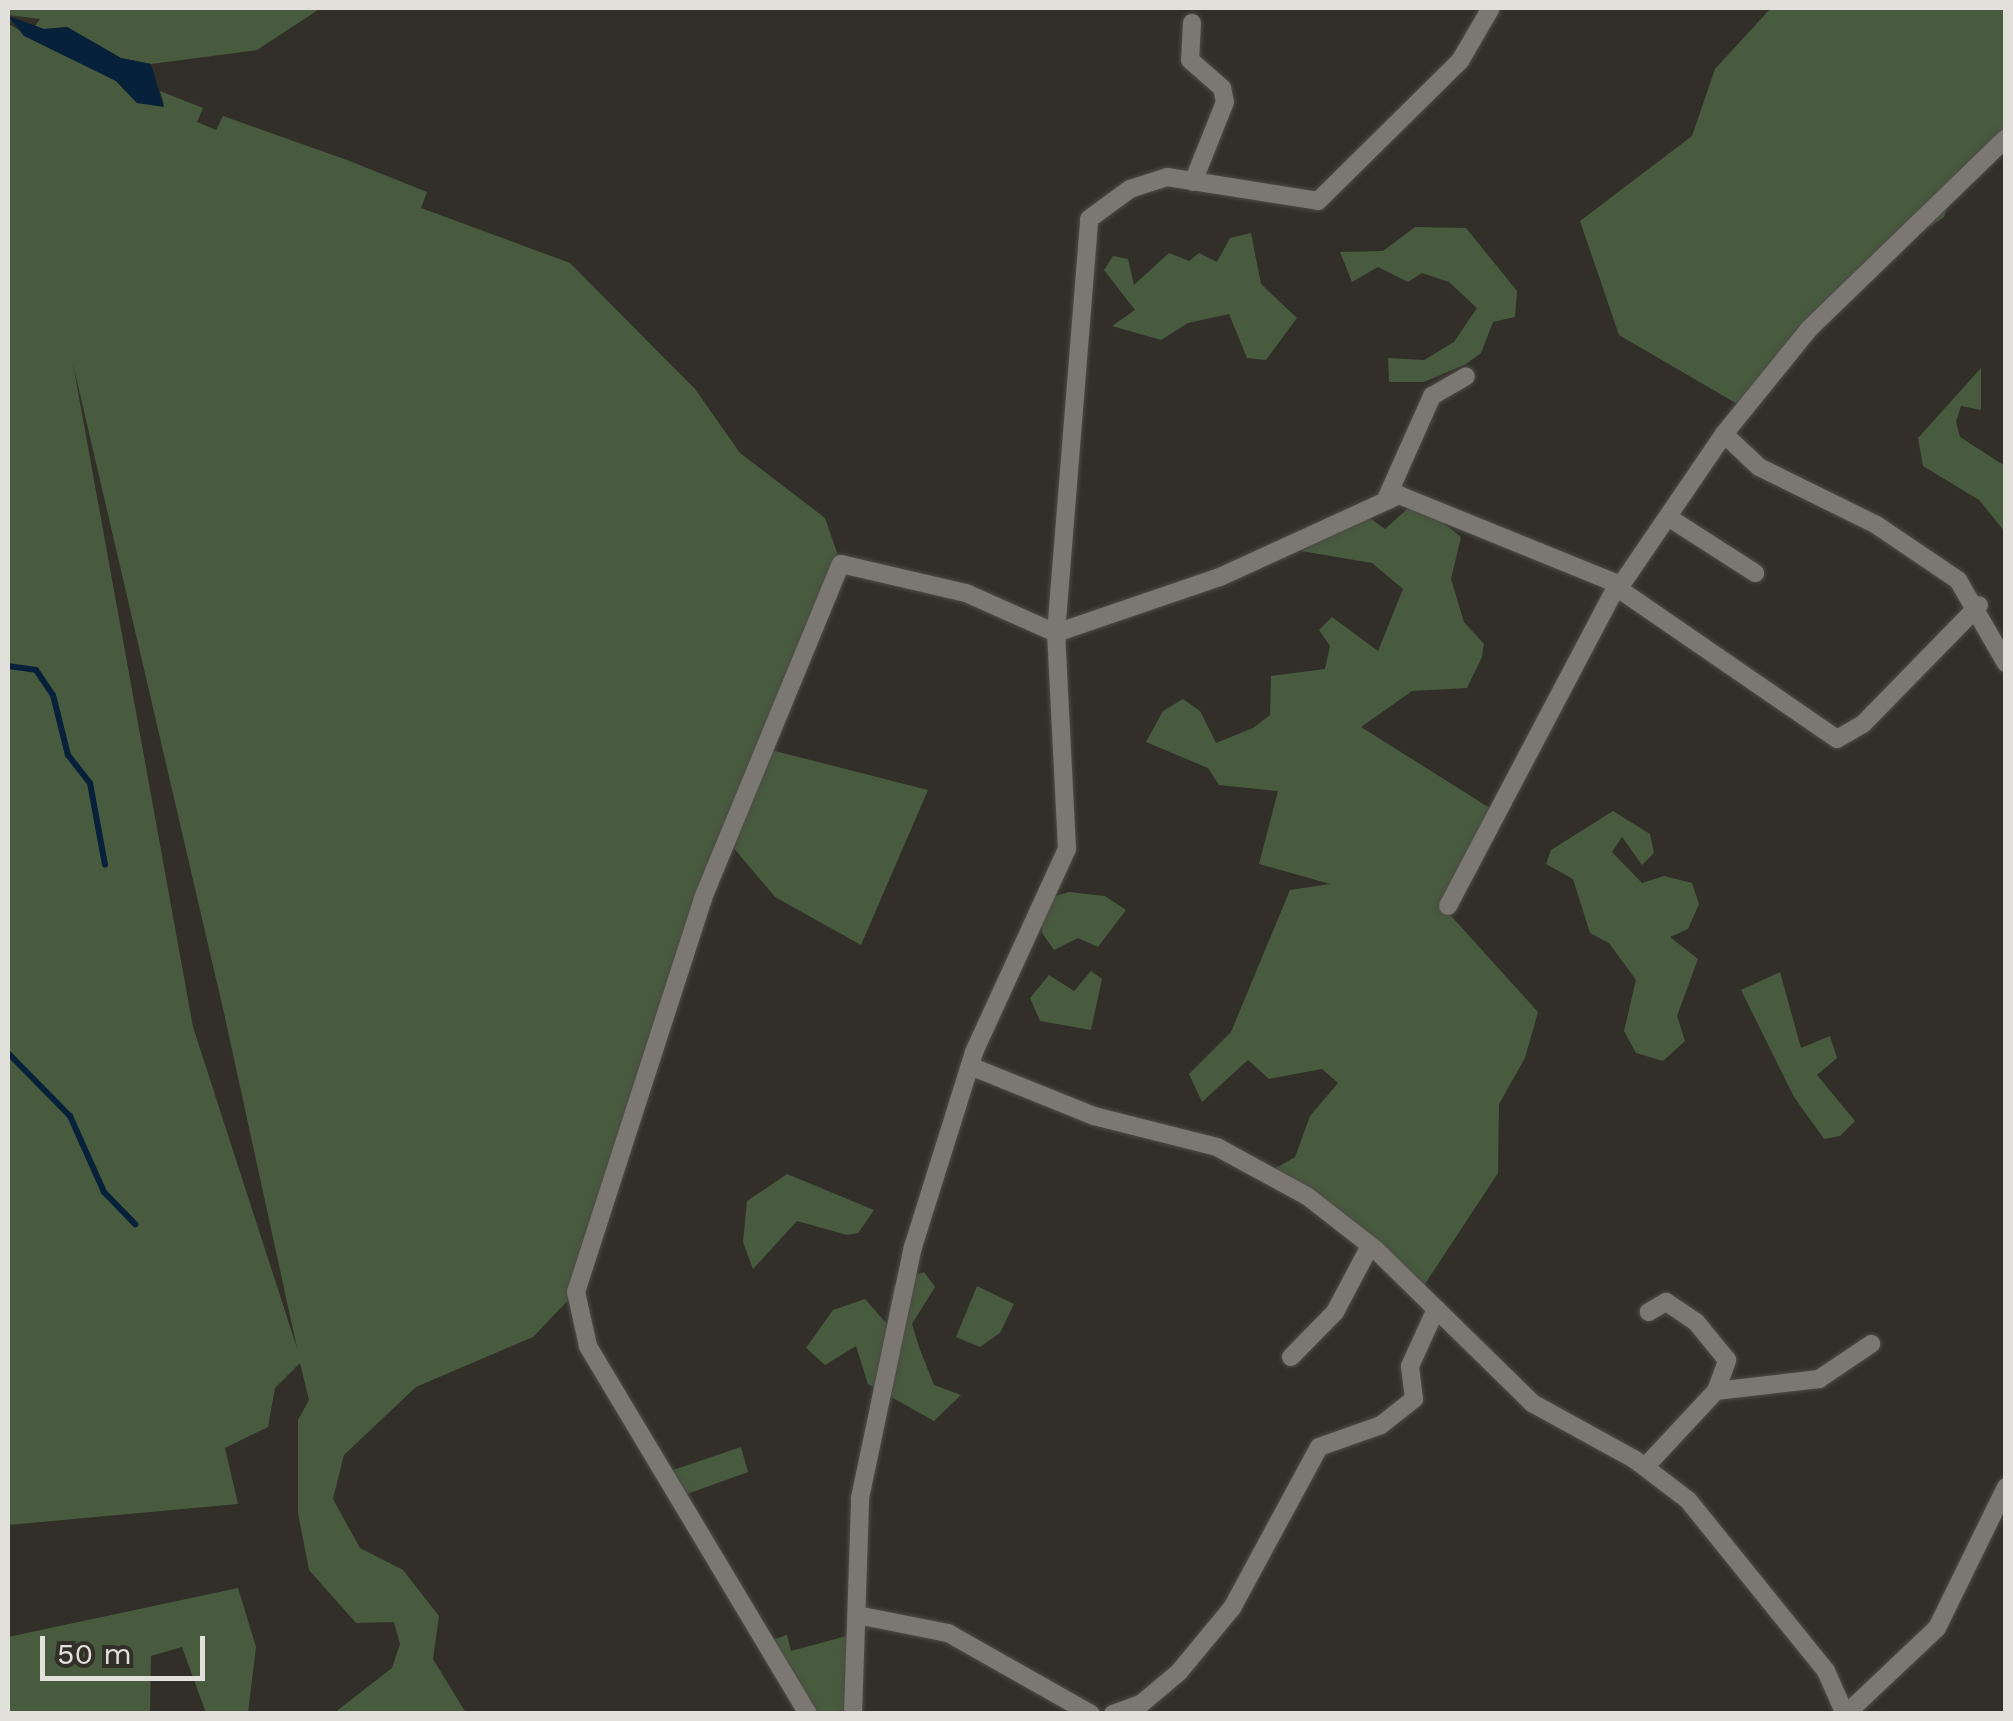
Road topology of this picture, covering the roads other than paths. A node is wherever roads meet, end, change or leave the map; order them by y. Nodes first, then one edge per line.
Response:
1 (1491, 8) edge
2 (1192, 23) dead end
3 (2006, 138) edge
4 (1193, 182) junction
5 (1466, 376) dead end
6 (1724, 434) junction
7 (1387, 497) junction
8 (1671, 519) junction
9 (1755, 573) dead end
10 (1616, 587) junction
11 (1979, 606) junction
12 (1056, 633) junction
13 (2006, 663) edge
14 (1448, 906) dead end
15 (970, 1066) junction
16 (1370, 1246) junction
17 (1436, 1309) junction
18 (1649, 1312) dead end
19 (1871, 1344) dead end
20 (1291, 1357) dead end
21 (1716, 1392) junction
22 (1646, 1466) junction
23 (2006, 1488) edge
24 (858, 1615) junction
25 (808, 1714) edge
26 (854, 1714) edge
27 (1091, 1714) edge
28 (1113, 1714) edge
29 (1846, 1714) edge

1 - 4 street
2 - 4 street
3 - 6 street
4 - 12 street
5 - 7 street
6 - 8 street
6 - 11 street
7 - 10 street
7 - 12 street
8 - 9 street
8 - 10 street
10 - 11 street
10 - 14 street
11 - 13 street
12 - 15 street
12 - 25 street
15 - 16 street
15 - 24 street
16 - 17 street
16 - 20 street
17 - 22 street
17 - 28 street
18 - 21 street
19 - 21 street
21 - 22 street
22 - 29 street
23 - 29 street
24 - 26 street
24 - 27 street

